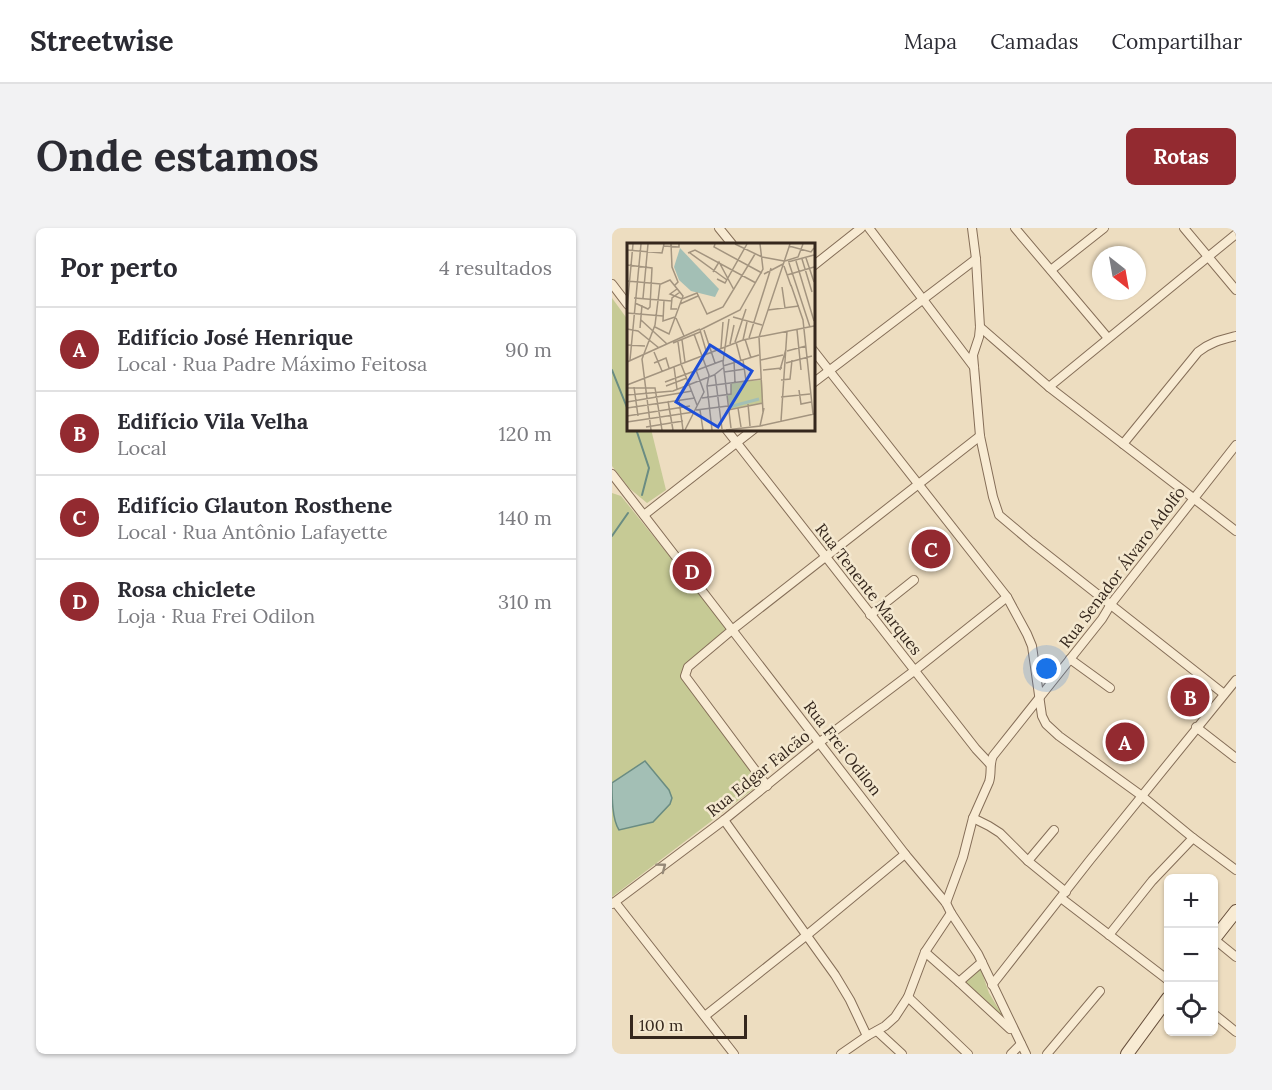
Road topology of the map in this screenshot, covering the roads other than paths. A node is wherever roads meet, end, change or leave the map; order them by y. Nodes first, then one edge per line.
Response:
1 (719, 228) edge
2 (861, 228) edge
3 (869, 228) edge
4 (1015, 228) edge
5 (1104, 228) edge
6 (1184, 228) edge
7 (973, 229) edge
8 (1236, 234) edge
9 (731, 243) edge
10 (1208, 257) junction
11 (976, 259) junction
12 (814, 265) edge
13 (1052, 270) junction
14 (612, 284) edge
15 (1236, 290) edge
16 (923, 298) junction
17 (627, 303) edge
18 (980, 327) junction
19 (1236, 336) edge
20 (1108, 338) junction
21 (814, 351) edge
22 (974, 367) junction
23 (829, 371) junction
24 (814, 382) edge
25 (1049, 387) junction
26 (727, 430) edge
27 (753, 430) edge
28 (980, 436) junction
29 (736, 443) junction
30 (1123, 444) junction
31 (1236, 445) edge
32 (612, 474) edge
33 (615, 484) edge
34 (918, 485) junction
35 (1193, 498) junction
36 (644, 515) junction
37 (1236, 531) edge
38 (825, 558) junction
39 (914, 580) dead end
40 (1007, 597) junction
41 (1111, 604) junction
42 (870, 615) junction
43 (732, 630) junction
44 (1070, 659) junction
45 (914, 671) junction
46 (1236, 680) edge
47 (1110, 688) dead end
48 (1224, 694) junction
49 (1040, 696) junction
50 (1196, 727) junction
51 (820, 742) junction
52 (1236, 758) edge
53 (990, 764) junction
54 (767, 786) junction
55 (1142, 796) junction
56 (973, 818) junction
57 (724, 820) junction
58 (1054, 830) dead end
59 (1193, 838) junction
60 (905, 854) junction
61 (1028, 861) junction
62 (1236, 870) edge
63 (1063, 895) junction
64 (614, 903) edge
65 (946, 903) junction
66 (1236, 911) edge
67 (951, 913) junction
68 (1218, 934) edge
69 (807, 935) junction
70 (1109, 935) junction
71 (1218, 942) edge
72 (925, 952) junction
73 (1236, 957) edge
74 (982, 962) junction
75 (1164, 977) edge
76 (959, 982) junction
77 (992, 985) junction
78 (1100, 991) dead end
79 (908, 997) junction
80 (1164, 1003) edge
81 (705, 1016) junction
82 (1218, 1017) edge
83 (877, 1031) junction
84 (1236, 1032) edge
85 (1015, 1034) junction
86 (867, 1036) junction
87 (1021, 1044) junction
88 (734, 1054) edge
89 (841, 1054) edge
90 (902, 1054) edge
91 (968, 1054) edge
92 (1011, 1054) edge
93 (1026, 1054) edge
94 (1047, 1054) edge
95 (1127, 1054) edge

1 - 9 street
2 - 12 street
3 - 16 street
4 - 13 street
5 - 13 street
6 - 10 street
7 - 11 street
8 - 10 street
10 - 15 street
10 - 20 street
11 - 16 street
11 - 18 street
13 - 20 street
14 - 17 street
16 - 22 street
16 - 23 street
18 - 22 street
18 - 25 street
19 - 30 street
20 - 25 street
21 - 23 street
22 - 28 street
23 - 24 street
23 - 34 street
25 - 30 street
26 - 29 street, Rua Tenente Marques
27 - 29 street
28 - 34 street
28 - 41 street
29 - 36 street
29 - 38 street, Rua Tenente Marques
30 - 35 street
31 - 35 street, Rua Senador Álvaro Adolfo
32 - 33 street, Rua Frei Odilon
33 - 36 street, Rua Frei Odilon
34 - 38 street
34 - 40 street
35 - 37 street
35 - 41 street, Rua Senador Álvaro Adolfo
36 - 43 street, Rua Frei Odilon
38 - 42 street, Rua Tenente Marques
38 - 43 street
39 - 42 street
40 - 45 street, Rua Edgar Falcão
40 - 49 street
41 - 44 street, Rua Senador Álvaro Adolfo
41 - 48 street
42 - 45 street, Rua Tenente Marques
43 - 51 street, Rua Frei Odilon
43 - 54 street
44 - 47 street
44 - 49 street, Rua Senador Álvaro Adolfo
45 - 51 street, Rua Edgar Falcão
45 - 53 street, Rua Tenente Marques
46 - 48 street
48 - 50 street
49 - 53 street, Rua Senador Álvaro Adolfo
49 - 55 street
50 - 52 street
50 - 55 street
51 - 54 street, Rua Edgar Falcão
51 - 60 street, Rua Frei Odilon
53 - 56 street
54 - 57 street, Rua Edgar Falcão
55 - 59 street
55 - 63 street
56 - 61 street
56 - 65 street
64 -> 57 street, Rua Edgar Falcão
57 - 69 street
58 - 61 street
59 - 62 street
59 - 70 street
60 - 65 street, Rua Frei Odilon
60 - 69 street
61 - 63 street
63 - 70 street
63 - 77 street
64 - 81 street
65 - 67 street, Rua Frei Odilon
66 - 68 main road
67 - 72 street
67 - 74 street, Rua Frei Odilon
69 - 81 street
69 - 86 street
70 - 75 street
71 - 73 street
72 - 76 street
72 - 79 street
74 - 76 street
74 - 77 street, Rua Frei Odilon
76 - 85 street
77 - 85 street, Rua Frei Odilon
78 - 94 street
79 - 83 street
79 - 91 street
80 - 95 main road
81 - 88 street
82 - 84 street
83 - 86 street
83 - 90 street
85 - 87 street, Rua Frei Odilon
86 - 89 street
87 - 92 street
87 - 93 street, Rua Frei Odilon

